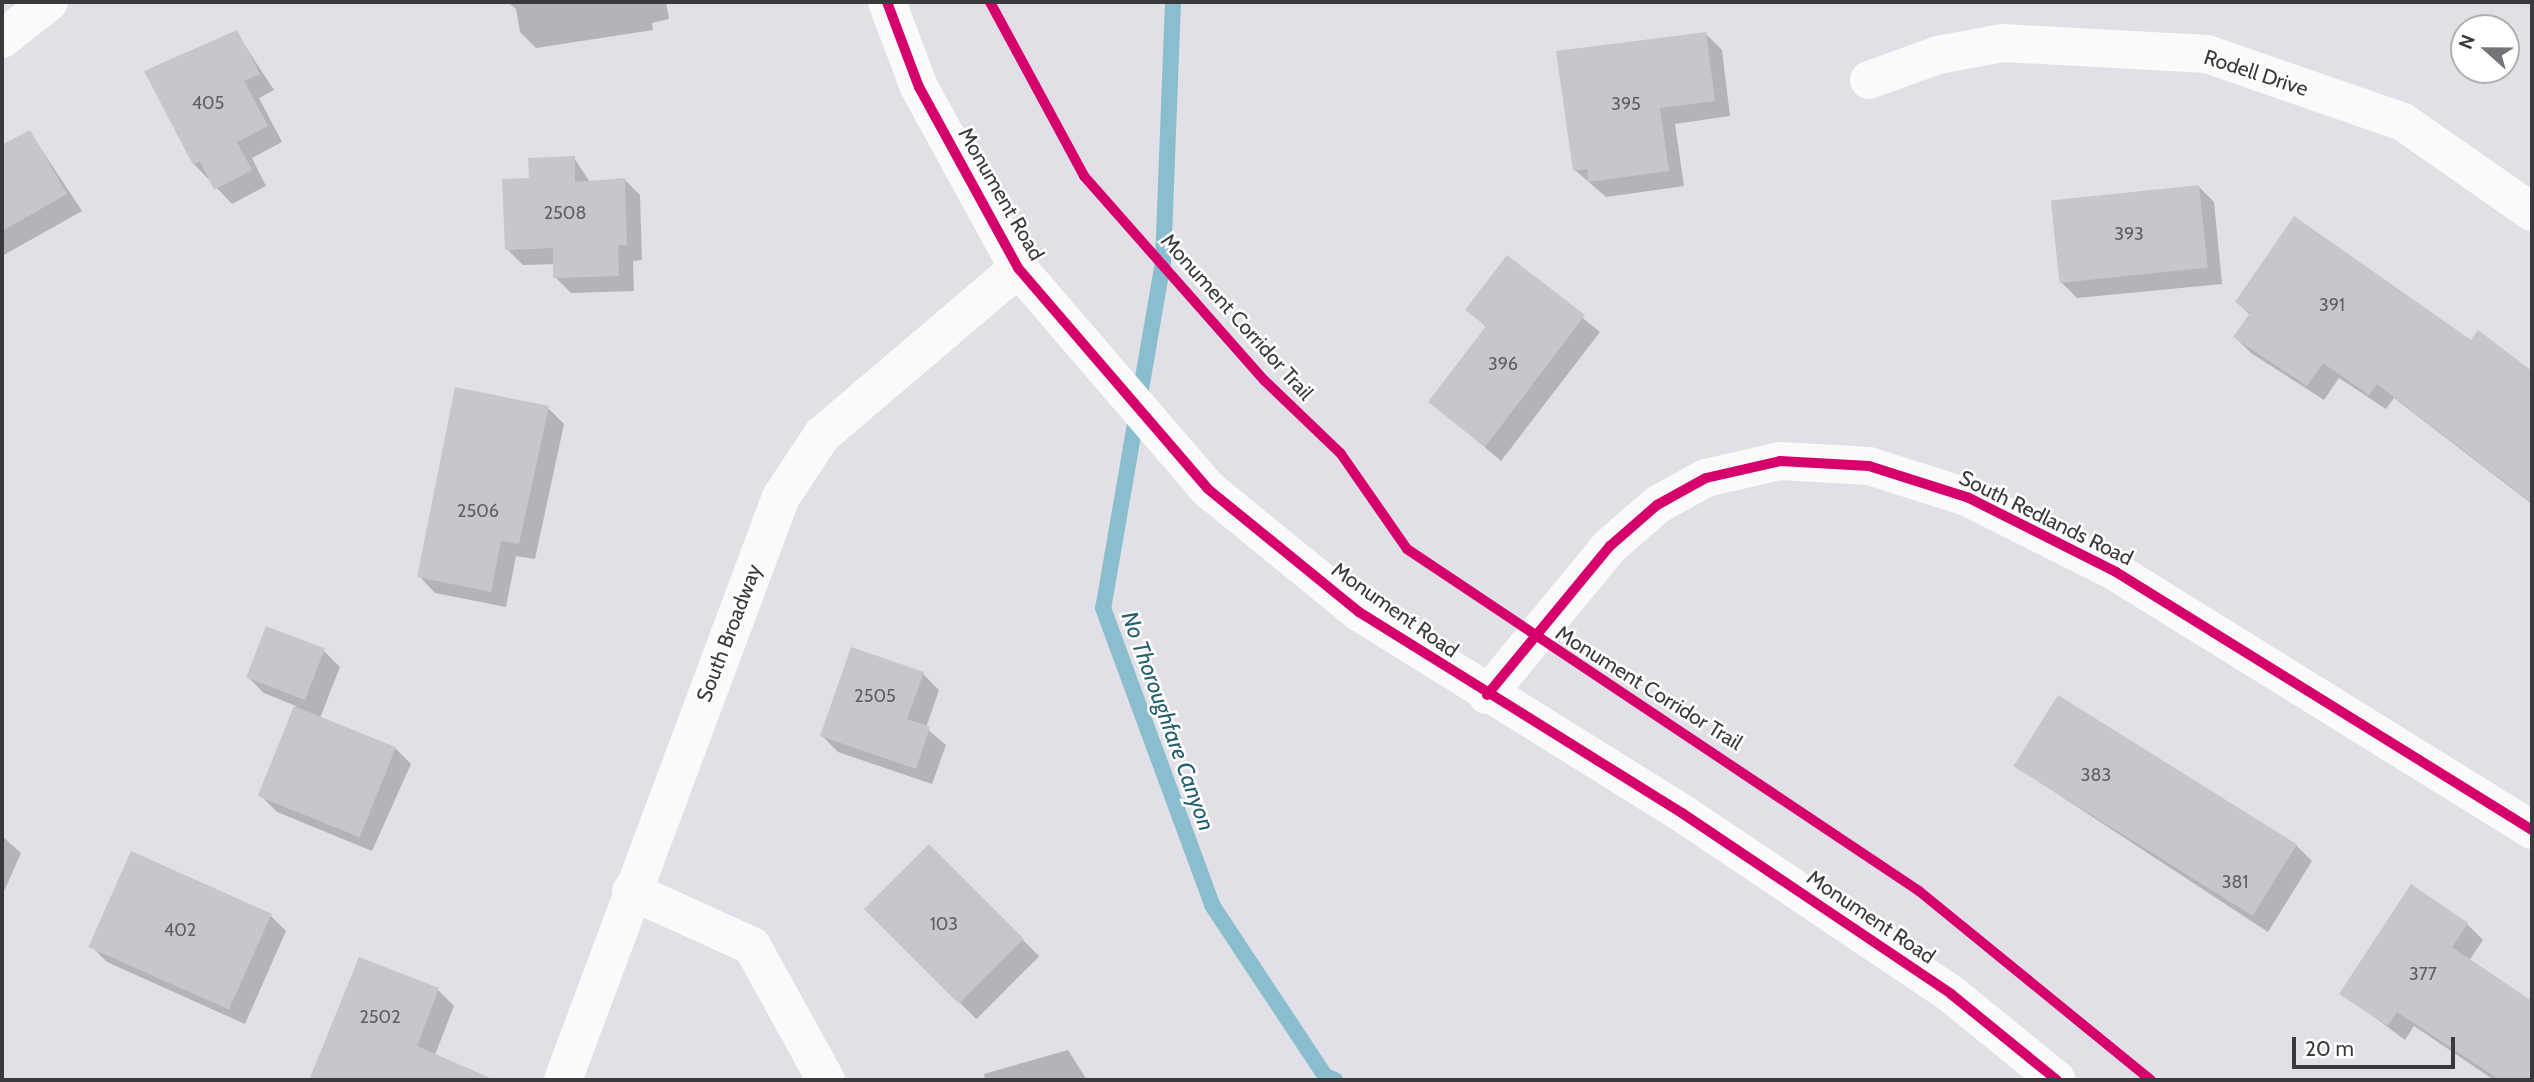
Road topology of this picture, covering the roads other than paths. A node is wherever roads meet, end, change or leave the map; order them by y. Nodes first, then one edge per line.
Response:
1 (49, 2) edge
2 (887, 2) edge
3 (2, 39) edge
4 (1869, 80) dead end
5 (2532, 212) edge
6 (1018, 268) junction
7 (1487, 695) junction
8 (2532, 830) edge
9 (631, 891) junction
10 (563, 1080) edge
11 (826, 1080) edge
12 (2057, 1080) edge

1 - 3 street
2 - 6 street, Monument Road
4 - 5 street, Rodell Drive
6 - 7 street, Monument Road
6 - 9 street, South Broadway
7 - 8 street, South Redlands Road
7 - 12 street, Monument Road
9 - 10 street, South Broadway
9 - 11 street

